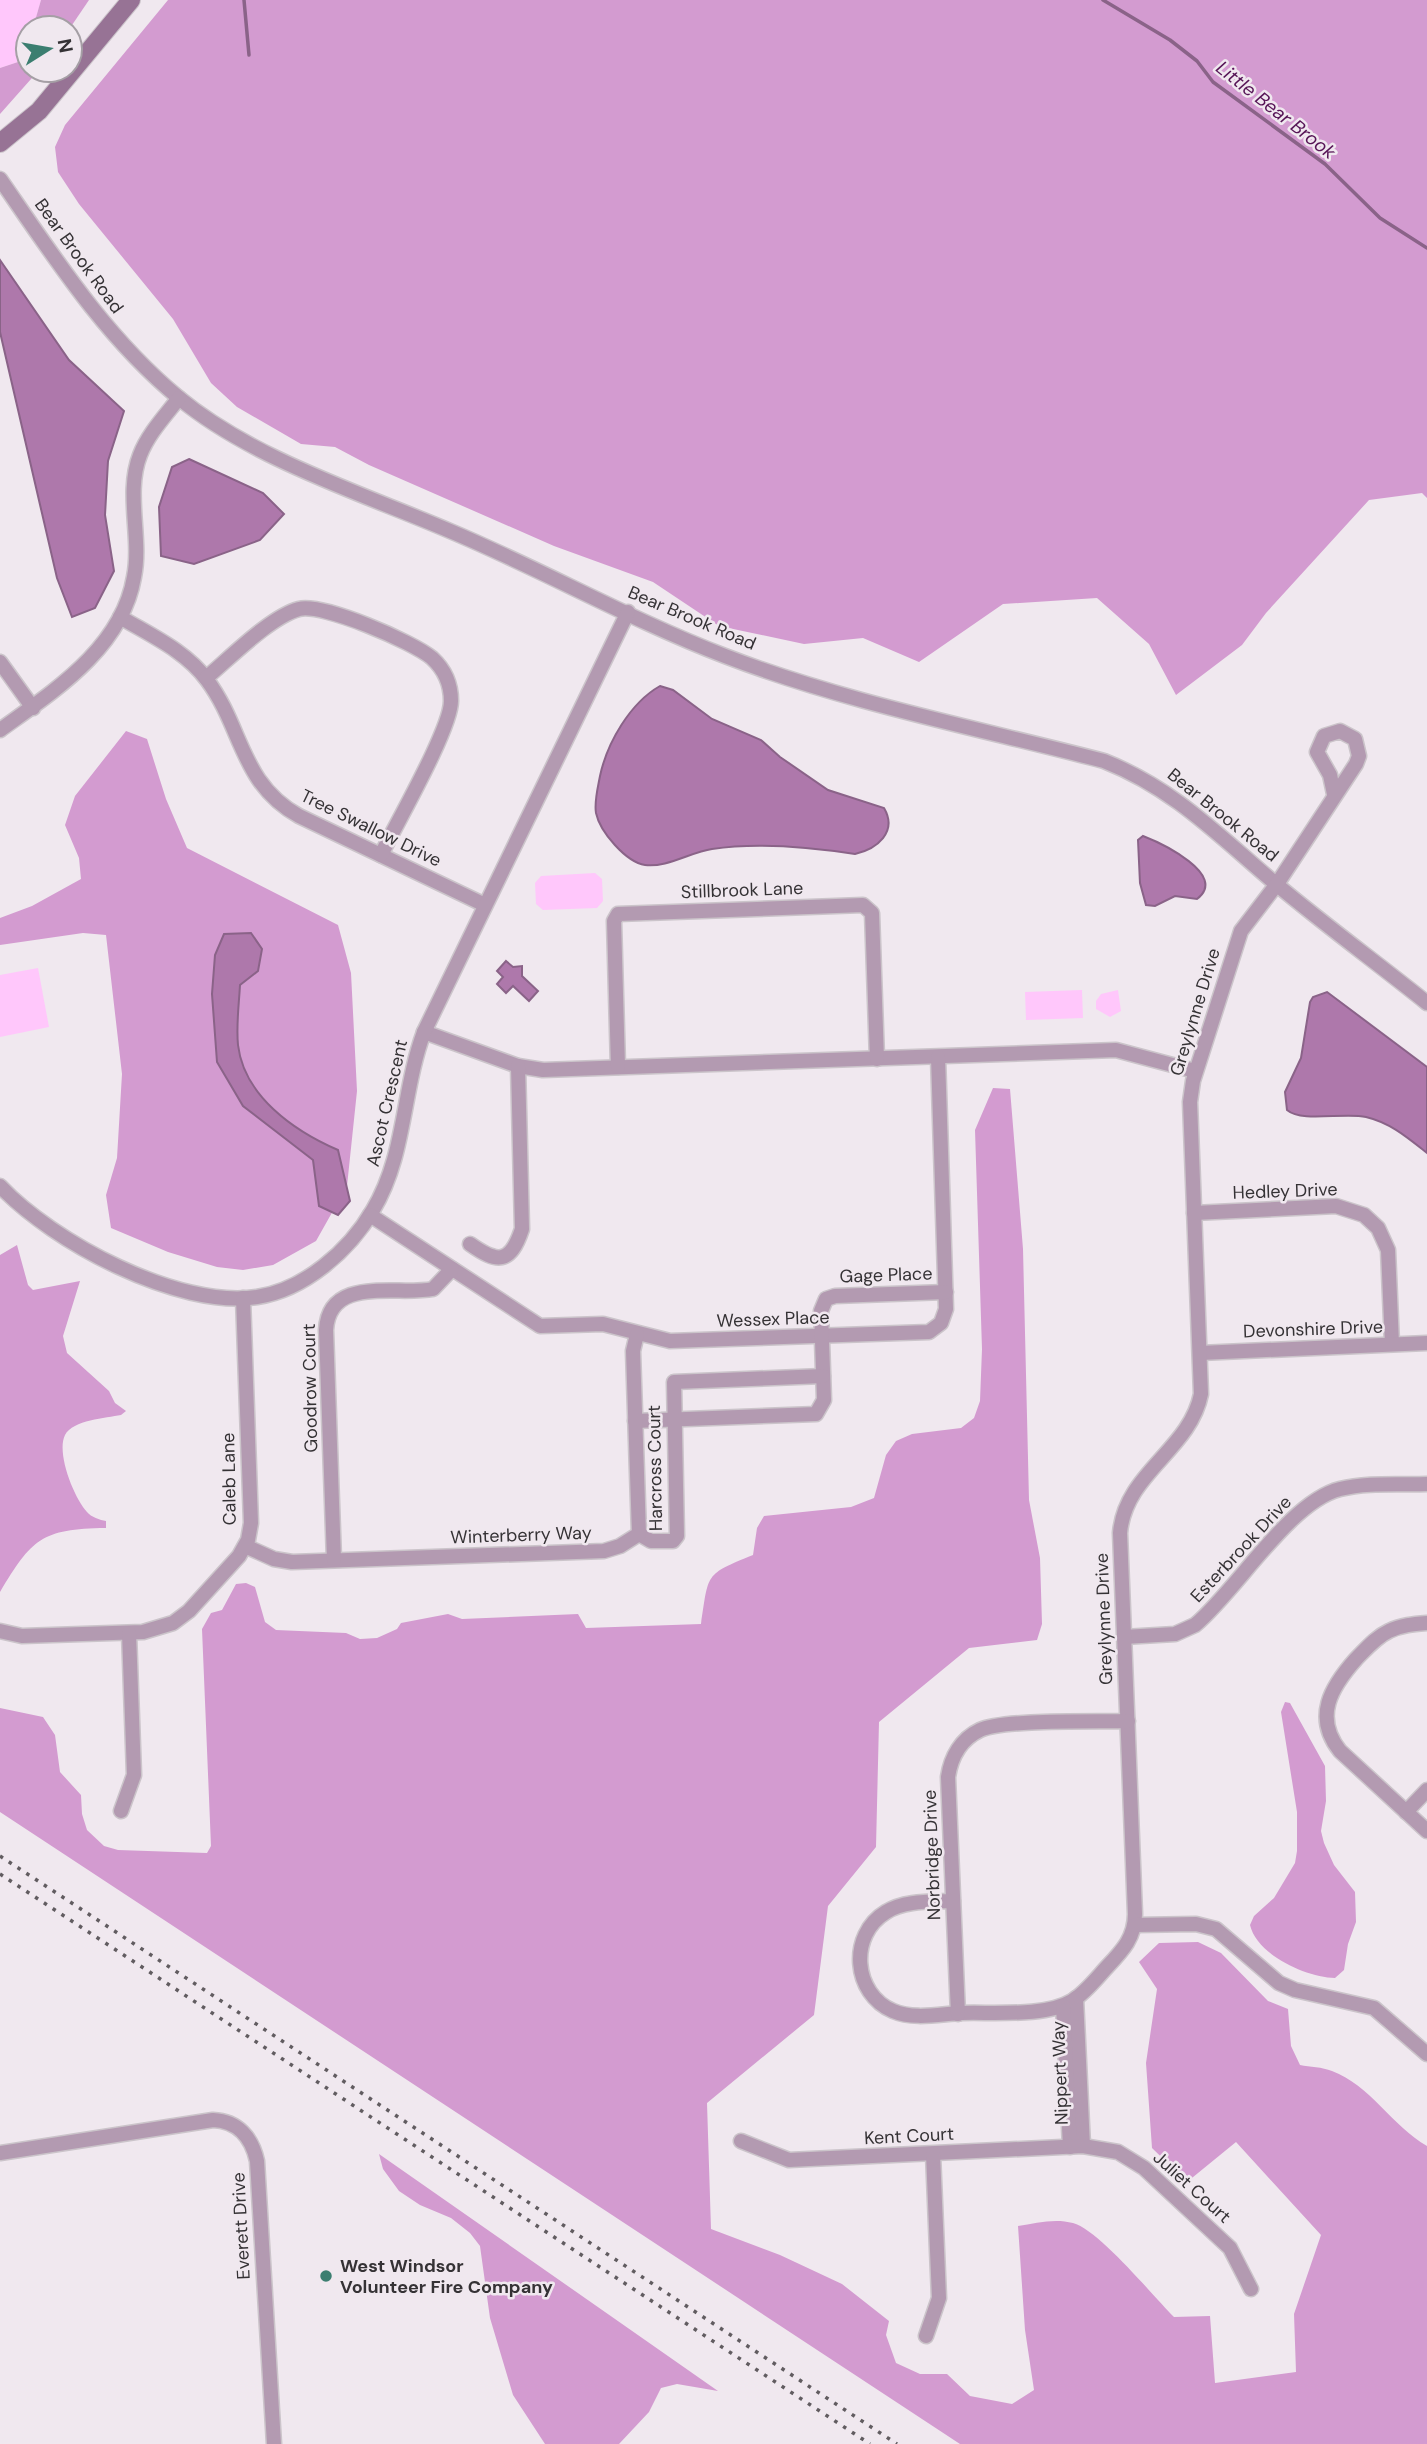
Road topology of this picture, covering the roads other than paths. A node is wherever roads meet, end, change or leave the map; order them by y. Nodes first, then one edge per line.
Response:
1 (131, 0) edge
2 (0, 143) edge
3 (0, 179) edge
4 (178, 398) junction
5 (628, 612) junction
6 (120, 617) junction
7 (0, 662) edge
8 (206, 678) junction
9 (33, 708) junction
10 (0, 730) edge
11 (1334, 794) dead end
12 (381, 855) junction
13 (1276, 884) junction
14 (485, 905) junction
15 (1427, 1003) edge
16 (424, 1032) junction
17 (938, 1057) junction
18 (877, 1059) junction
19 (518, 1066) junction
20 (618, 1067) junction
21 (1195, 1071) junction
22 (0, 1186) edge
23 (1195, 1213) junction
24 (370, 1215) junction
25 (470, 1244) dead end
26 (452, 1269) junction
27 (946, 1292) junction
28 (243, 1298) junction
29 (637, 1334) junction
30 (822, 1336) junction
31 (1427, 1343) edge
32 (1392, 1344) junction
33 (1200, 1353) junction
34 (823, 1376) junction
35 (674, 1420) junction
36 (635, 1421) junction
37 (1427, 1484) edge
38 (639, 1534) junction
39 (245, 1546) junction
40 (334, 1560) junction
41 (1427, 1623) edge
42 (0, 1630) edge
43 (129, 1633) junction
44 (1124, 1637) junction
45 (1128, 1721) junction
46 (1427, 1790) edge
47 (121, 1811) dead end
48 (1406, 1812) junction
49 (1427, 1831) edge
50 (953, 1901) junction
51 (1135, 1925) junction
52 (1070, 2002) junction
53 (958, 2014) junction
54 (1427, 2053) edge
55 (741, 2141) dead end
56 (1076, 2147) junction
57 (0, 2153) edge
58 (933, 2154) junction
59 (1251, 2289) dead end
60 (926, 2336) dead end
61 (274, 2444) edge

1 - 2 street
3 - 4 street, Bear Brook Road
4 - 5 street, Bear Brook Road
4 - 6 street
5 - 13 street, Bear Brook Road
5 - 14 street, Ascot Crescent
6 - 8 street, Tree Swallow Drive
6 - 9 street
7 - 9 street
8 - 12 street, Tree Swallow Drive
8 - 12 street
9 - 10 street
11 - 13 street, Greylynne Drive
12 - 14 street, Tree Swallow Drive
13 - 15 street, Bear Brook Road
13 - 21 street, Greylynne Drive
14 - 16 street, Ascot Crescent
16 - 19 street
16 - 24 street, Ascot Crescent
17 - 18 street
17 - 21 street
17 - 27 street, Wessex Place
18 - 20 street
18 - 20 street, Stillbrook Lane
19 - 20 street
19 - 25 street
21 - 23 street, Greylynne Drive
22 - 28 street, Ascot Crescent
23 - 32 street, Hedley Drive
23 - 33 street, Greylynne Drive
24 - 26 street, Wessex Place
24 - 28 street, Ascot Crescent
26 - 29 street, Wessex Place
26 - 40 street, Goodrow Court
27 - 30 street, Wessex Place
27 - 30 street, Gage Place
28 - 39 street, Caleb Lane
29 - 30 street, Wessex Place
29 - 36 street
30 - 34 street, Gage Place
31 - 32 street, Devonshire Drive
32 - 33 street, Devonshire Drive
33 - 44 street, Greylynne Drive
34 - 35 street, Gage Place
34 - 35 street, Harcross Court
35 - 36 street, Gage Place
35 - 38 street, Harcross Court
36 - 38 street
37 - 44 street, Esterbrook Drive
38 - 40 street, Winterberry Way
39 - 40 street, Winterberry Way
39 - 43 street, Caleb Lane
41 - 48 street
42 - 43 street, Caleb Lane
43 - 47 street
44 - 45 street, Greylynne Drive
45 - 50 street, Norbridge Drive
45 - 51 street, Greylynne Drive
46 - 48 street
48 - 49 street
50 - 53 street, Norbridge Drive
50 - 53 street
51 - 52 street
51 - 54 street
52 - 53 street
52 - 56 street, Nippert Way
55 - 58 street, Kent Court
56 - 58 street, Kent Court
56 - 59 street, Juliet Court
57 - 61 street, Everett Drive
58 - 60 street

